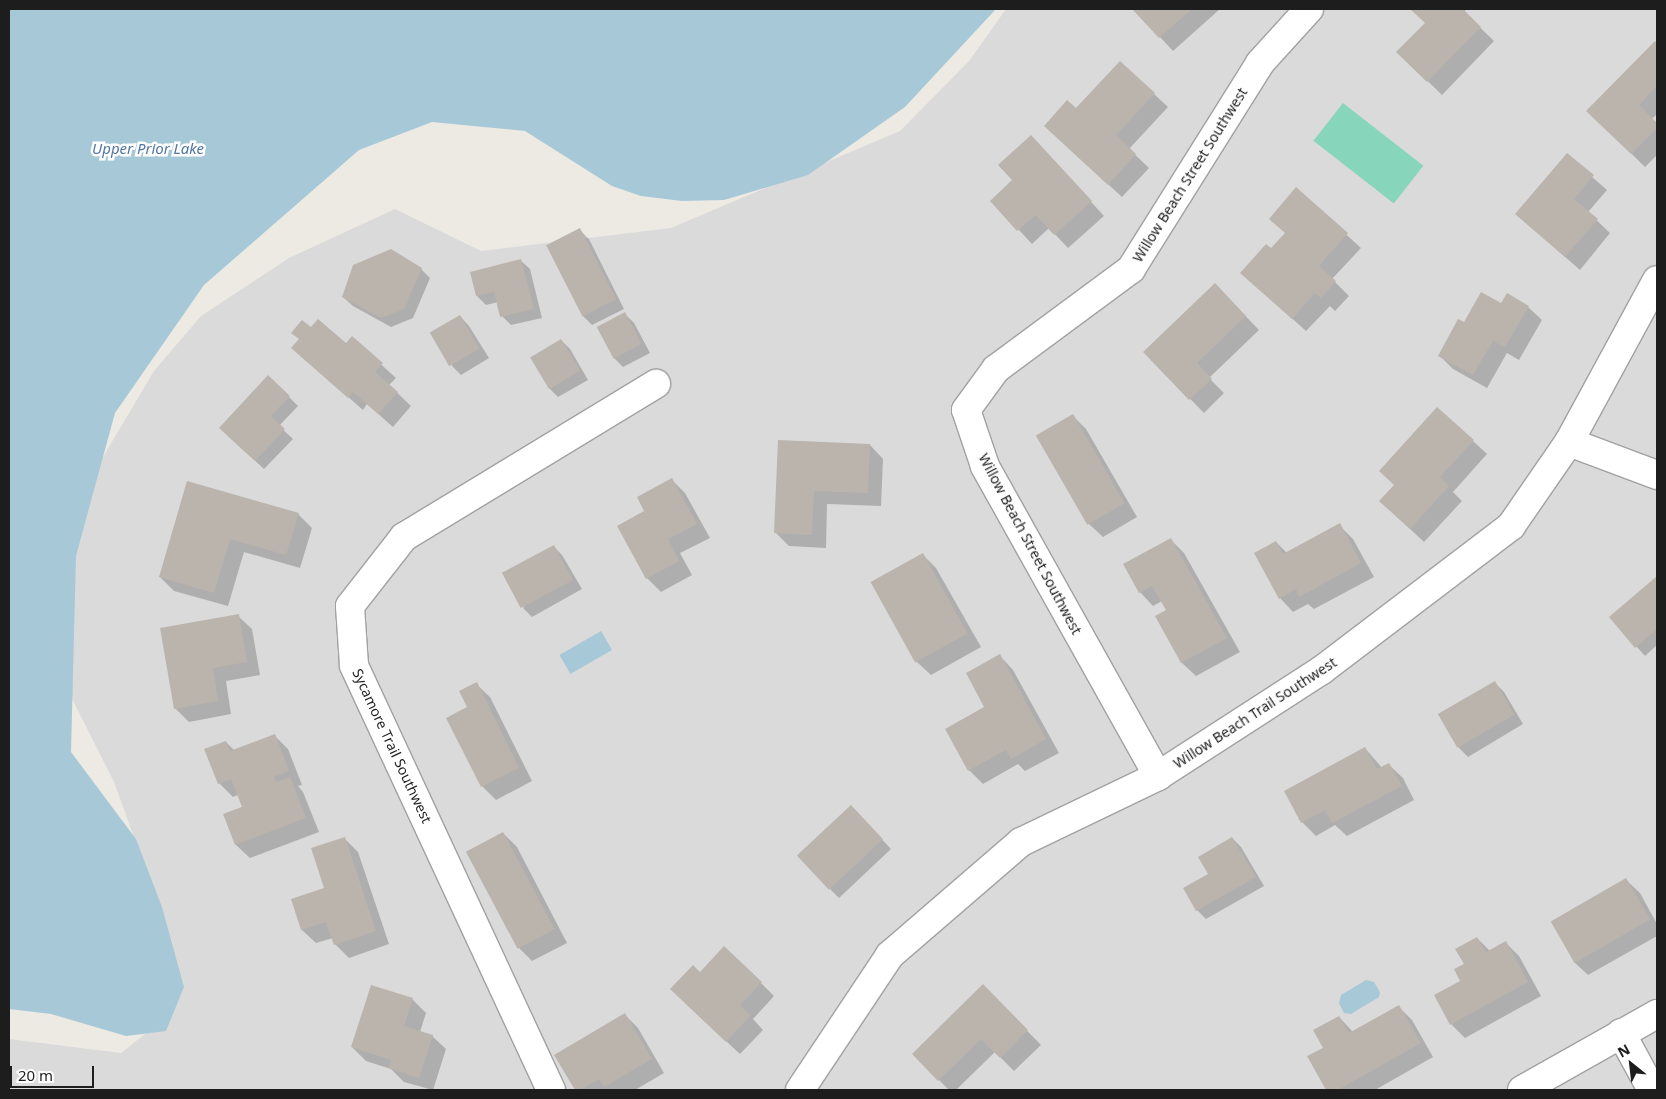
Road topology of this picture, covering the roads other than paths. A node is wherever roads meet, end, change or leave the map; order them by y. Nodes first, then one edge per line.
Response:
1 (1309, 9) edge
2 (1657, 280) edge
3 (656, 384) dead end
4 (1569, 442) junction
5 (1657, 475) edge
6 (1158, 776) junction
7 (1657, 1014) edge
8 (1621, 1033) junction
9 (552, 1090) edge
10 (800, 1090) edge
11 (1522, 1090) edge
12 (1652, 1090) edge

1 - 6 street, Willow Beach Street Southwest
2 - 4 street, Willow Beach Trail Southwest
3 - 9 street, Sycamore Trail Southwest
4 - 5 street
4 - 6 street, Willow Beach Trail Southwest
6 - 10 street, Willow Beach Trail Southwest
7 - 8 street
8 - 11 street
8 - 12 street

